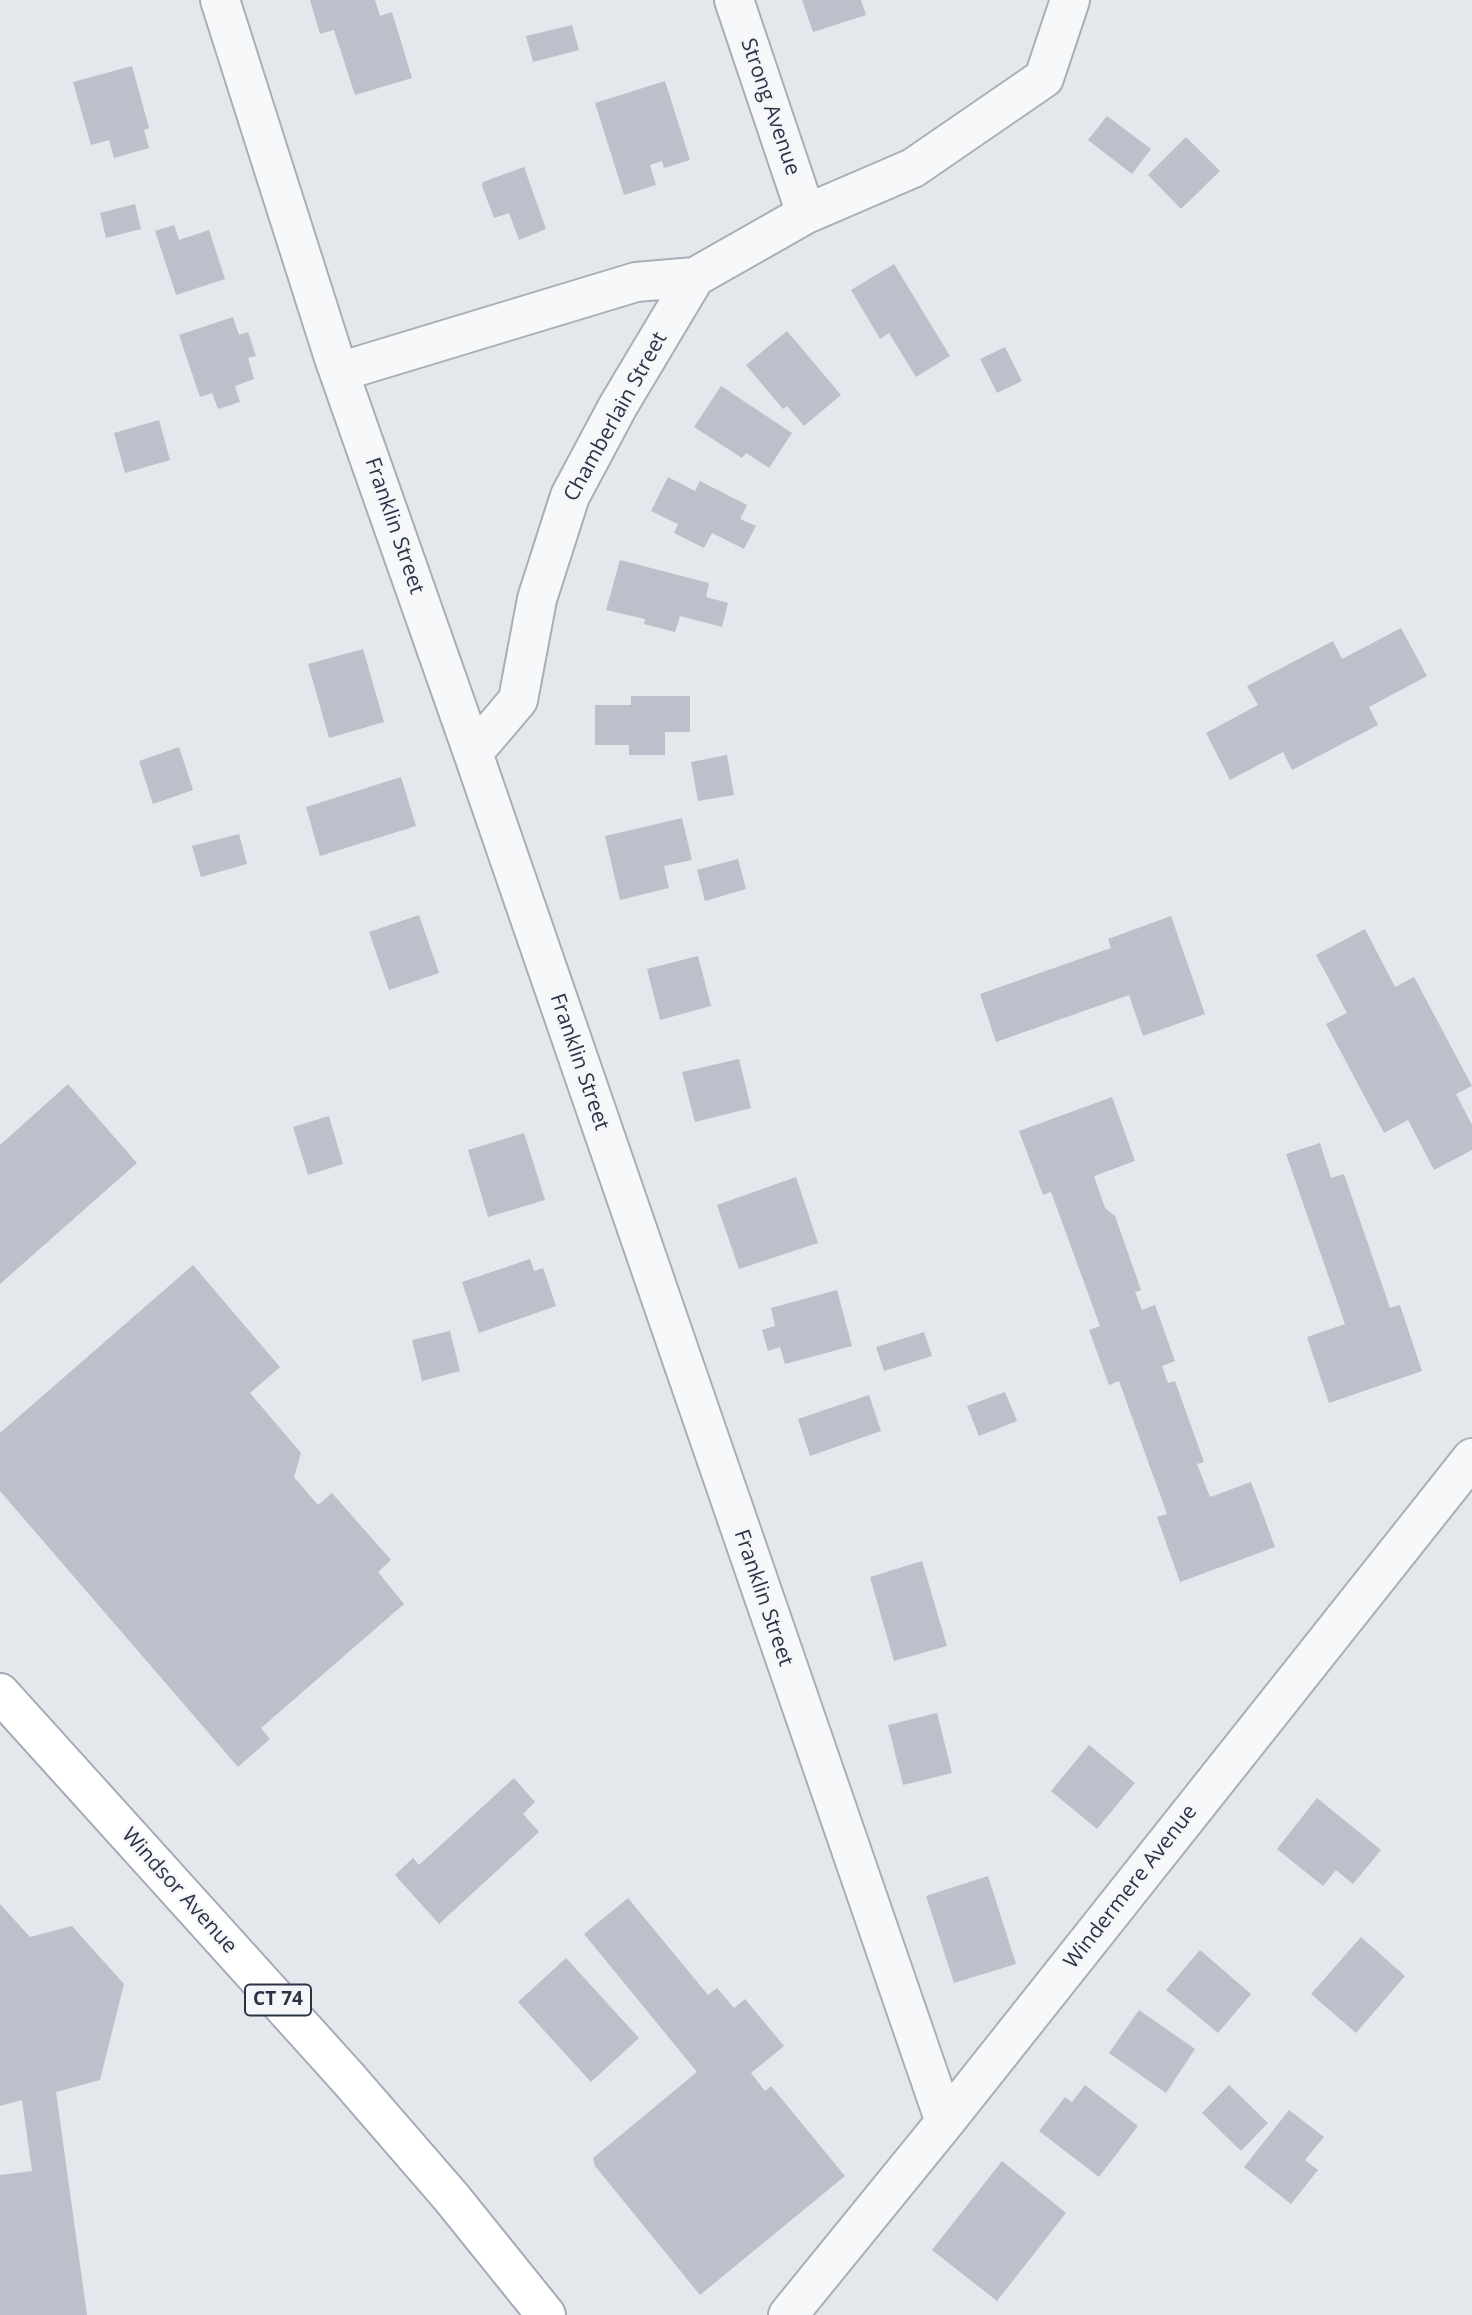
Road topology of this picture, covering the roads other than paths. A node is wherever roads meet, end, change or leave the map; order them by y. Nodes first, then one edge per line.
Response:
1 (220, 0) edge
2 (734, 0) edge
3 (1070, 0) edge
4 (806, 214) junction
5 (695, 276) junction
6 (339, 372) junction
7 (473, 752) junction
8 (1472, 1458) edge
9 (0, 1693) edge
10 (945, 2122) junction
11 (546, 2315) edge
12 (788, 2315) edge

1 - 6 street, Franklin Street
2 - 4 street, Strong Avenue
3 - 4 street
4 - 5 street
5 - 6 street
5 - 7 street, Chamberlain Street
6 - 7 street, Franklin Street
7 - 10 street, Franklin Street
8 - 10 street, Windermere Avenue
9 - 11 main road, Windsor Avenue / CT 74
10 - 12 street, Windermere Avenue

